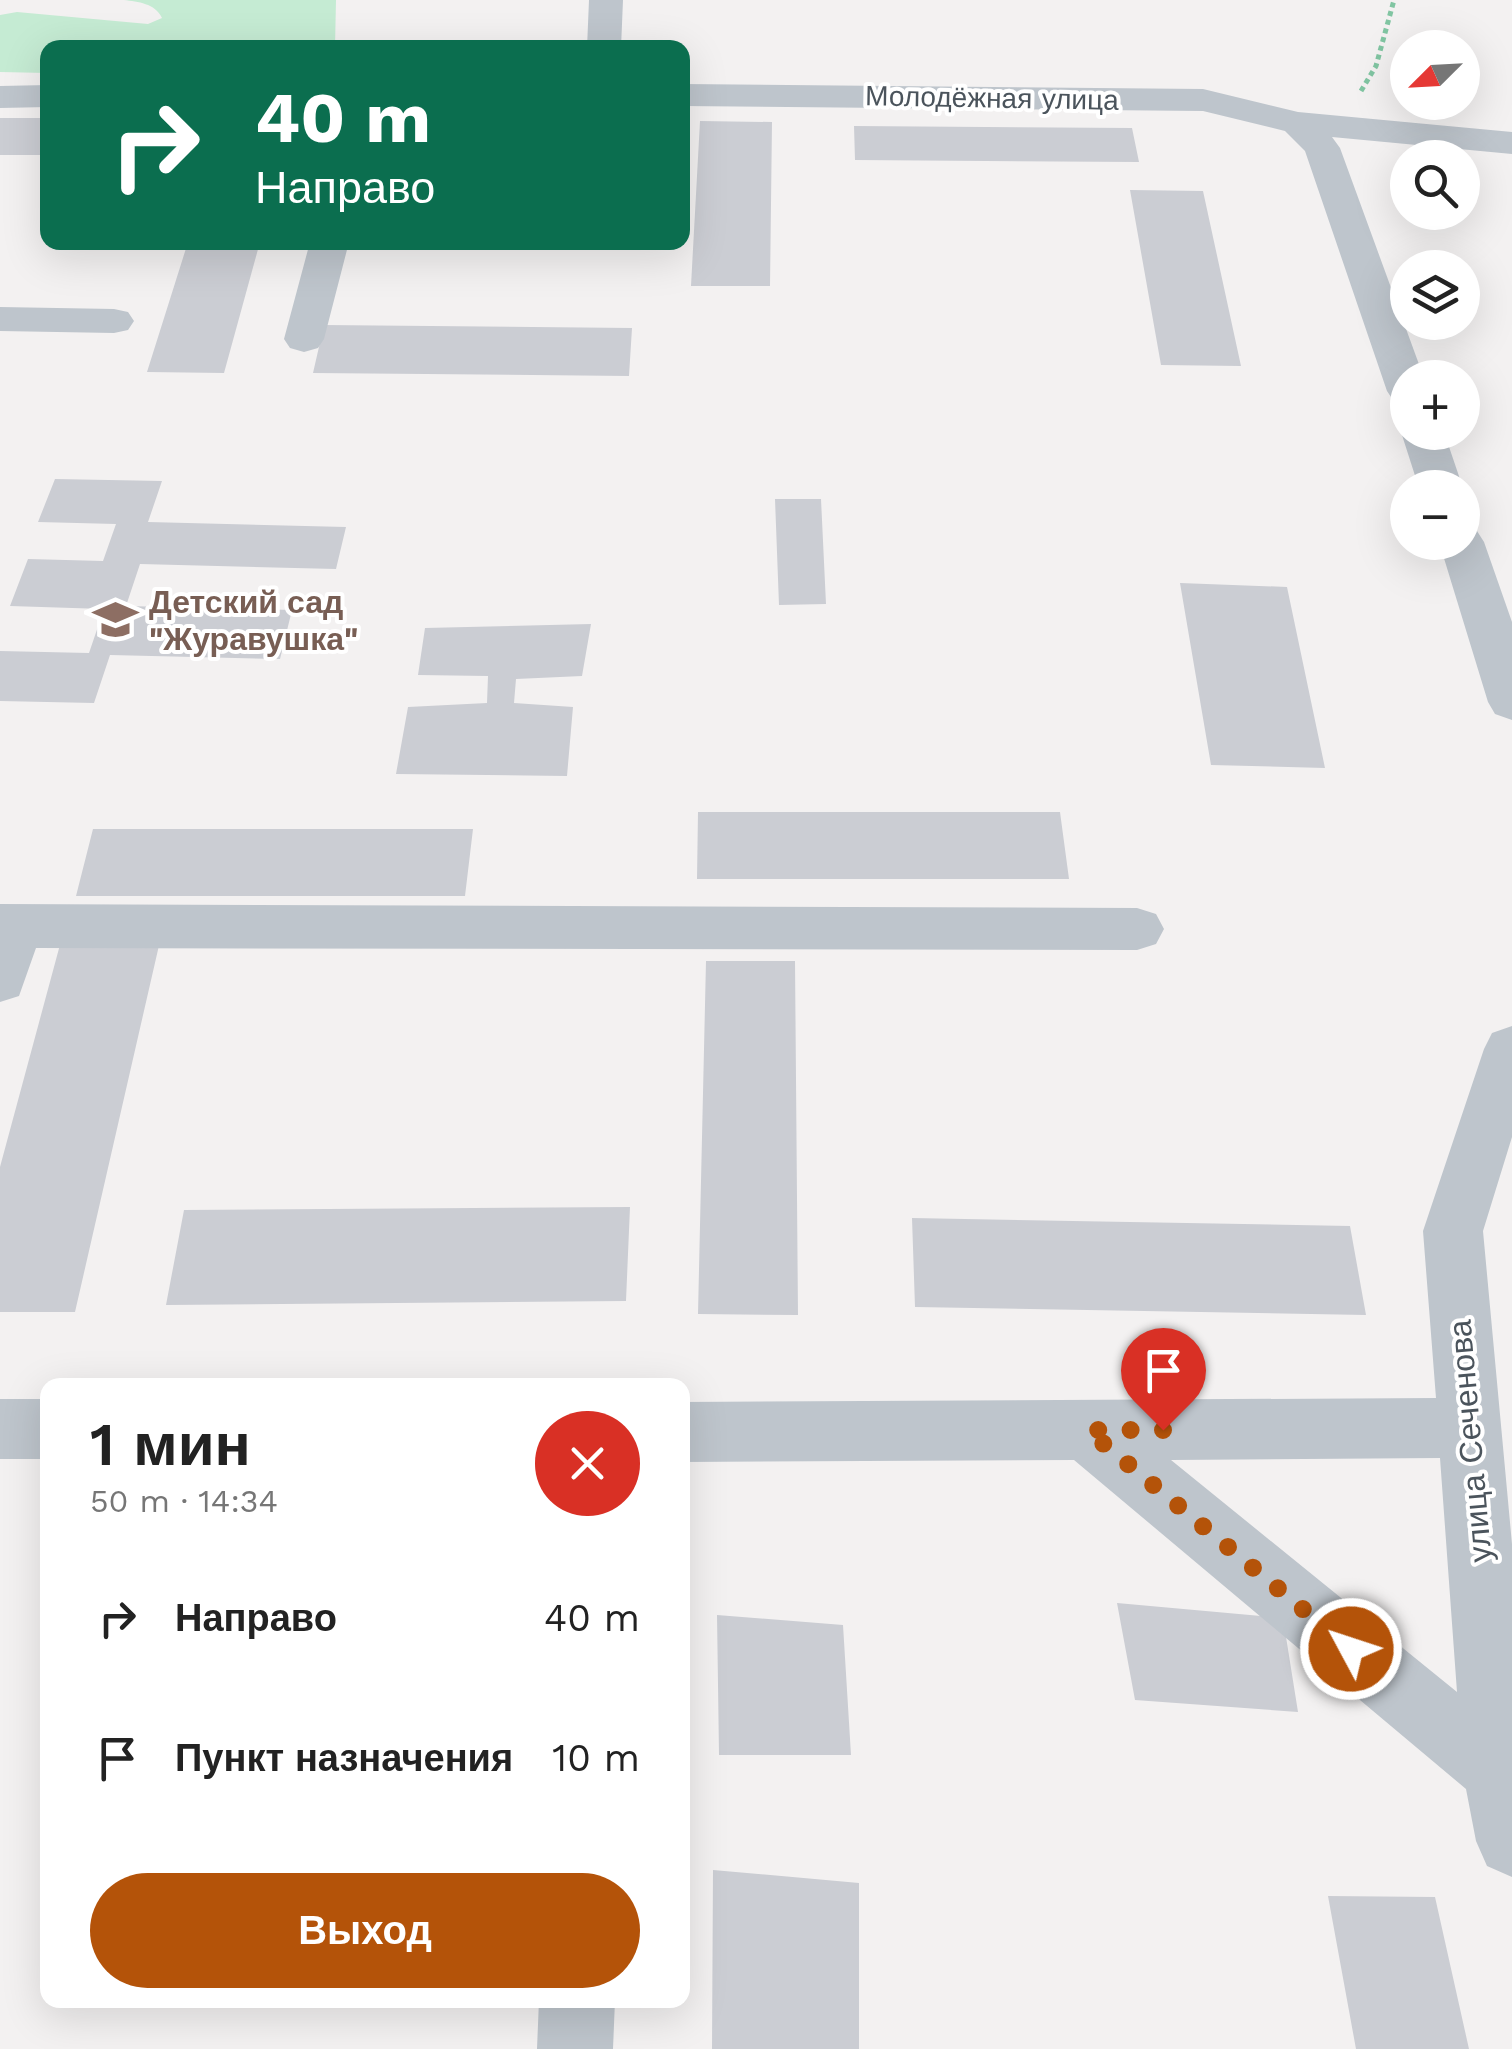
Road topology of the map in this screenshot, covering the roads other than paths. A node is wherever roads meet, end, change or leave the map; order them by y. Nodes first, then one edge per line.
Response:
1 (606, 0) edge
2 (604, 40) edge
3 (690, 95) edge
4 (0, 96) edge
5 (40, 96) edge
6 (1298, 123) junction
7 (1512, 143) edge
8 (328, 250) edge
9 (0, 320) edge
10 (114, 321) dead end
11 (304, 339) dead end
12 (1397, 360) edge
13 (1482, 570) edge
14 (1506, 647) edge
15 (1512, 702) edge
16 (8, 926) edge
17 (1137, 929) dead end
18 (0, 980) edge
19 (1512, 1048) edge
20 (1468, 1428) junction
21 (0, 1429) edge
22 (40, 1430) edge
23 (1087, 1430) junction
24 (690, 1432) edge
25 (1498, 1770) junction
26 (1512, 1841) edge
27 (577, 2008) edge
28 (575, 2049) edge

1 - 2 street
3 - 6 street, Молодёжная улица
4 - 5 street
6 - 7 street, Молодёжная улица
6 - 12 street
8 - 11 street
9 - 10 street
13 - 14 street
14 - 15 street
16 - 17 street
16 - 18 street
19 - 20 street, улица Сеченова
20 - 23 street
20 - 25 street, улица Сеченова
21 - 22 street
23 - 24 street
23 - 25 street
25 - 26 street, улица Сеченова
27 - 28 street

